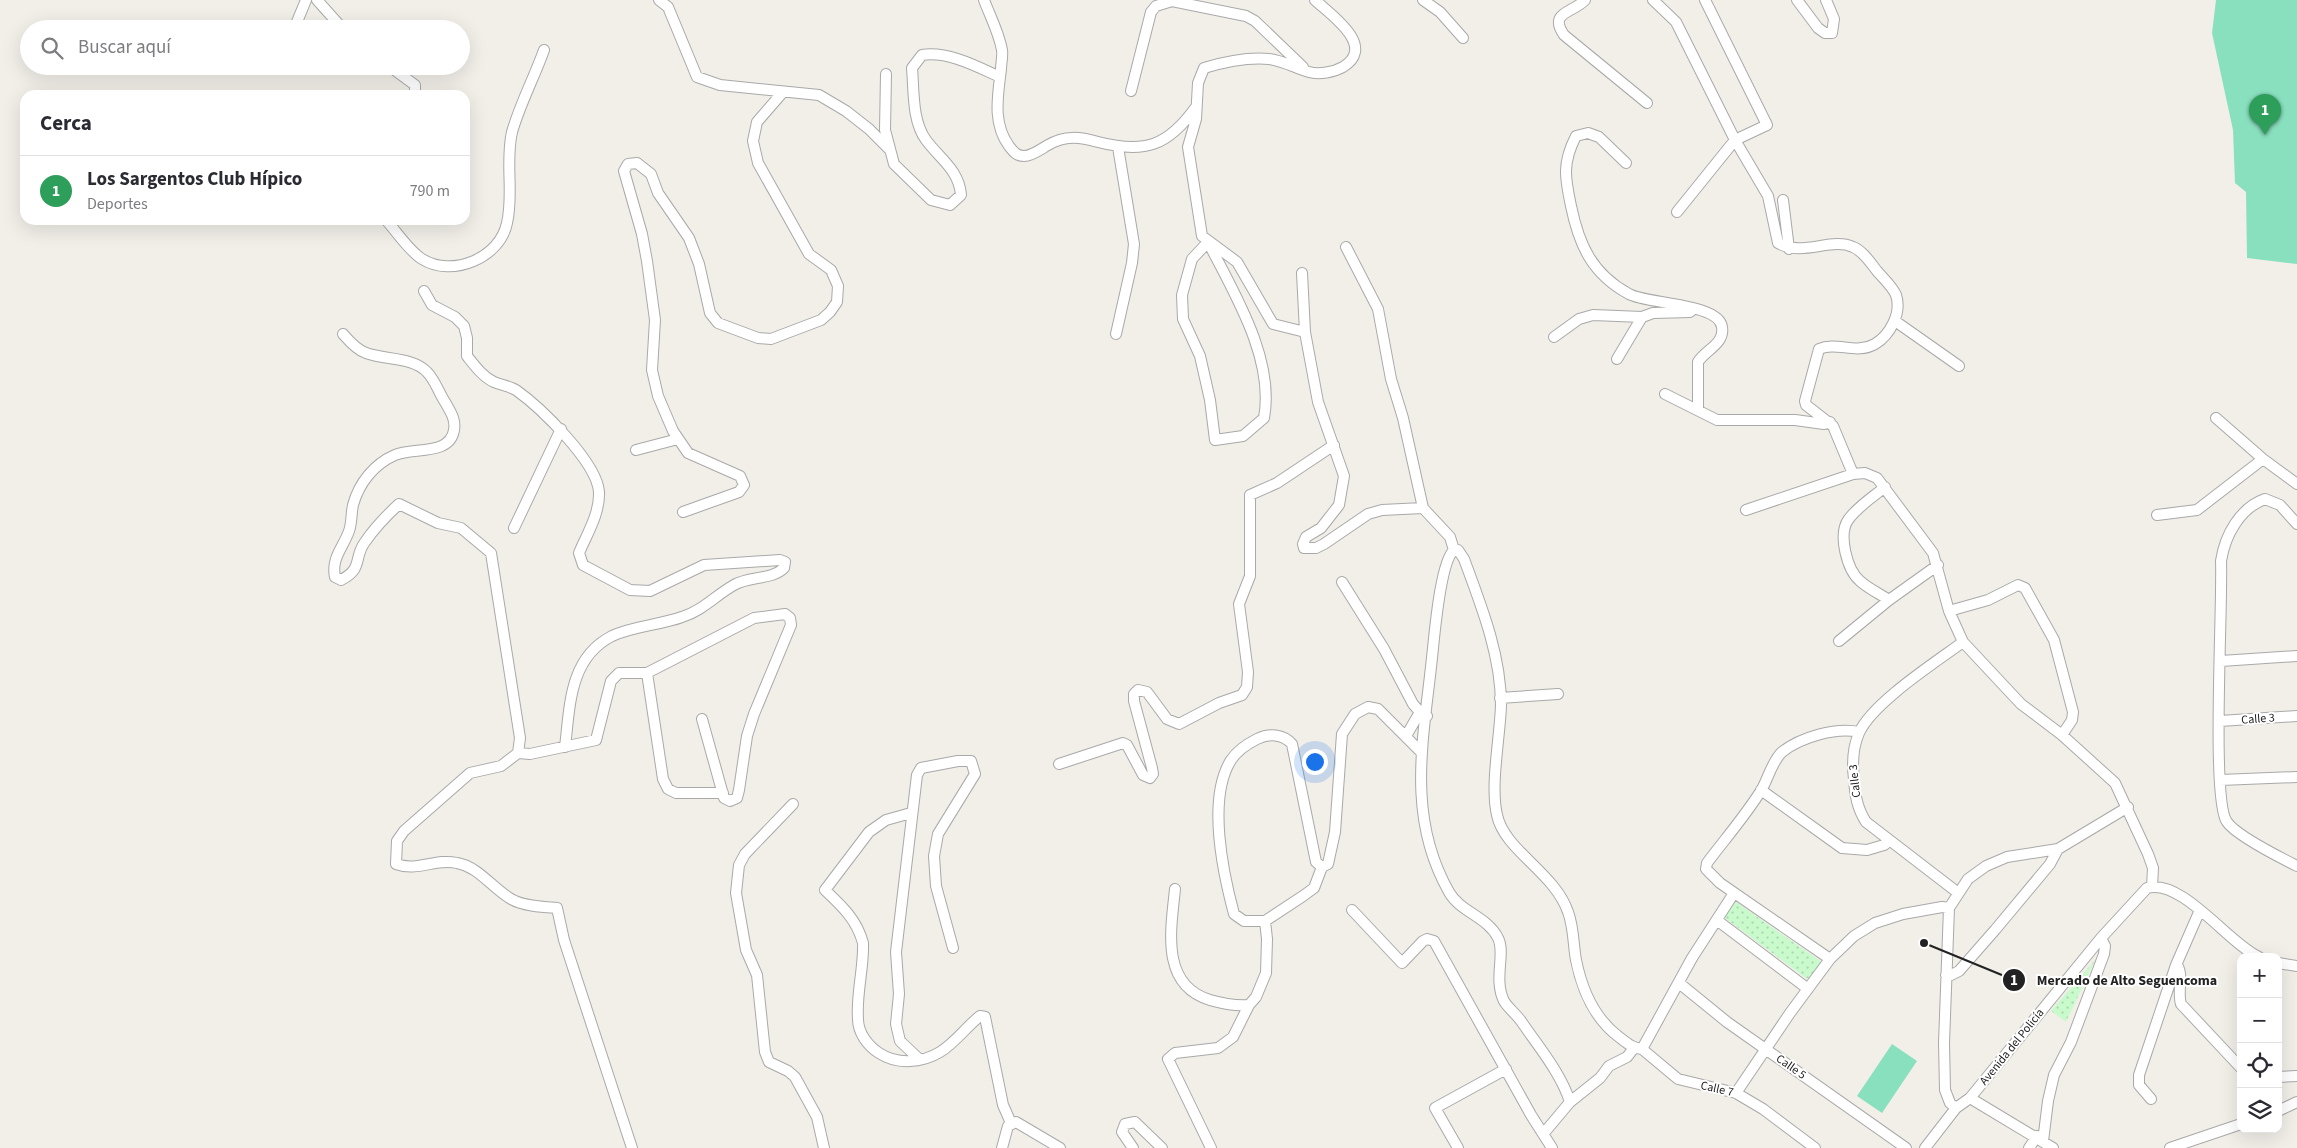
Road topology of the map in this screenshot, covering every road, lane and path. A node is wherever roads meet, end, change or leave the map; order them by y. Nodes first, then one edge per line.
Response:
1 (306, 0) edge
2 (317, 0) edge
3 (659, 0) edge
4 (984, 0) edge
5 (1315, 0) edge
6 (1423, 0) edge
7 (1584, 0) edge
8 (1653, 0) edge
9 (1705, 0) edge
10 (1797, 0) edge
11 (1826, 0) edge
12 (298, 20) edge
13 (335, 20) edge
14 (1463, 38) dead end
15 (544, 50) dead end
16 (1310, 72) junction
17 (886, 74) dead end
18 (403, 75) edge
19 (1000, 77) junction
20 (415, 90) edge
21 (1131, 91) dead end
22 (783, 92) junction
23 (1647, 103) dead end
24 (1197, 106) junction
25 (1736, 140) junction
26 (1118, 147) junction
27 (889, 149) junction
28 (1626, 164) dead end
29 (1783, 200) dead end
30 (1677, 212) dead end
31 (390, 225) edge
32 (1208, 242) junction
33 (1346, 247) dead end
34 (1789, 249) junction
35 (1302, 273) dead end
36 (424, 291) dead end
37 (1693, 309) junction
38 (1642, 318) junction
39 (1894, 321) junction
40 (1305, 332) junction
41 (343, 334) dead end
42 (1116, 334) dead end
43 (1554, 337) dead end
44 (1617, 359) dead end
45 (1959, 366) dead end
46 (1665, 394) dead end
47 (1698, 409) junction
48 (2216, 418) dead end
49 (1830, 422) junction
50 (561, 429) junction
51 (678, 439) junction
52 (1334, 444) junction
53 (636, 450) dead end
54 (2263, 459) junction
55 (1853, 474) junction
56 (2297, 484) edge
57 (1886, 487) junction
58 (1423, 508) junction
59 (1746, 510) dead end
60 (683, 512) dead end
61 (2157, 515) dead end
62 (2297, 524) edge
63 (514, 528) dead end
64 (1454, 550) junction
65 (1938, 566) junction
66 (1342, 582) dead end
67 (1889, 600) junction
68 (1949, 611) junction
69 (1839, 642) dead end
70 (1963, 642) junction
71 (2297, 656) edge
72 (2221, 661) junction
73 (647, 673) junction
74 (1558, 694) dead end
75 (1500, 698) junction
76 (1423, 714) junction
77 (2297, 716) edge
78 (702, 718) dead end
79 (2220, 721) junction
80 (1859, 732) junction
81 (2062, 735) junction
82 (1406, 736) junction
83 (565, 747) junction
84 (518, 753) junction
85 (1422, 753) junction
86 (1058, 764) dead end
87 (2297, 777) edge
88 (2220, 780) junction
89 (1761, 790) junction
90 (723, 793) junction
91 (793, 804) dead end
92 (2128, 807) junction
93 (911, 813) junction
94 (1890, 841) junction
95 (2058, 849) junction
96 (2297, 866) edge
97 (1322, 867) junction
98 (2152, 887) junction
99 (1175, 889) dead end
100 (1957, 892) junction
101 (1734, 893) junction
102 (1949, 908) junction
103 (1352, 910) dead end
104 (2200, 910) junction
105 (1265, 921) junction
106 (1718, 921) junction
107 (2101, 938) junction
108 (953, 948) dead end
109 (2252, 953) edge
110 (1830, 959) junction
111 (2282, 964) edge
112 (2176, 965) junction
113 (2297, 966) edge
114 (1946, 975) junction
115 (1679, 983) junction
116 (1808, 989) junction
117 (1249, 1005) junction
118 (1638, 1049) junction
119 (1765, 1049) junction
120 (918, 1059) junction
121 (2237, 1064) edge
122 (1506, 1069) junction
123 (2297, 1076) edge
124 (2282, 1077) edge
125 (1736, 1092) junction
126 (1970, 1098) junction
127 (2151, 1099) dead end
128 (1573, 1100) junction
129 (2297, 1102) edge
130 (1956, 1108) junction
131 (2282, 1109) edge
132 (1011, 1123) junction
133 (2237, 1125) edge
134 (1544, 1133) junction
135 (2040, 1139) junction
136 (632, 1148) edge
137 (824, 1148) edge
138 (1002, 1148) edge
139 (1060, 1148) edge
140 (1133, 1148) edge
141 (1162, 1148) edge
142 (1211, 1148) edge
143 (1458, 1148) edge
144 (1552, 1148) edge
145 (1815, 1148) edge
146 (1906, 1148) edge
147 (1925, 1148) edge
148 (2029, 1148) edge
149 (2053, 1148) edge
150 (2174, 1148) edge

1 - 12 street
2 - 13 street
3 - 22 street
4 - 19 street
5 - 16 street
6 - 14 street
7 - 23 street
8 - 25 street
9 - 25 street
10 - 11 street
15 - 31 street
16 - 21 street
16 - 24 street
17 - 27 street
18 - 20 street
19 - 26 street
19 - 27 street
22 - 27 street
22 - 51 street
24 - 26 street
24 - 32 street
25 - 30 street
25 - 34 street
26 - 42 street
28 - 37 street
29 - 34 street
32 - 32 street
32 - 40 street
33 - 58 street
34 - 39 street
35 - 40 street
36 - 50 street
37 - 38 street
37 - 47 street
38 - 43 street
38 - 44 street
39 - 45 street
39 - 49 street
40 - 52 street
41 - 84 street
46 - 47 street
47 - 49 street
48 - 54 street
49 - 55 street
50 - 63 street
50 - 83 street
51 - 53 street
51 - 60 street
52 - 58 street
52 - 86 street
54 - 56 street
54 - 61 street
55 - 57 street
55 - 59 street
57 - 65 street
57 - 67 street
58 - 64 street, Calle 7
62 - 72 street
64 - 75 street, Calle 7
64 - 76 street
65 - 67 street
65 - 68 street
66 - 76 street
67 - 69 street
68 - 70 street
68 - 81 street
70 - 80 street, Calle 3
70 - 81 street
71 - 72 street
72 - 79 street
73 - 83 street
73 - 90 street
73 - 90 street
74 - 75 street
75 - 118 street, Calle 7
76 - 82 street
76 - 85 street
77 - 79 street, Calle 3
78 - 90 street
79 - 88 street
80 - 89 street
80 - 94 street, Calle 3
81 - 92 street
82 - 85 street
82 - 97 street
83 - 84 street
84 - 136 street
85 - 128 street
87 - 88 street
88 - 96 street
89 - 94 street
89 - 101 street
91 - 137 street
92 - 95 street
92 - 98 street
93 - 108 street
93 - 120 street
93 - 120 street
94 - 100 street, Calle 3
95 - 100 street
95 - 114 street
97 - 105 street
97 - 105 street
98 - 104 street
98 - 107 street, Avenida del Policía
99 - 117 street
100 - 102 street
101 - 106 street
101 - 110 street
102 - 110 street
102 - 114 street
103 - 122 street
104 - 109 street
104 - 112 street
105 - 117 street
106 - 115 street
106 - 116 street
107 - 126 street, Avenida del Policía
107 - 135 street
110 - 116 street
111 - 113 street
112 - 121 street
112 - 127 street
114 - 130 street
115 - 118 street
115 - 119 street, Calle 5
116 - 119 street
117 - 142 street
118 - 125 street, Calle 7
118 - 128 street
119 - 125 street
119 - 146 street, Calle 5
120 - 132 street
122 - 134 street
122 - 143 street
123 - 124 street
125 - 145 street, Calle 7
126 - 130 street, Avenida del Policía
126 - 135 street
128 - 134 street
129 - 131 street
130 - 147 street, Avenida del Policía
132 - 138 street
132 - 139 street
133 - 150 street
134 - 144 street
135 - 148 street
135 - 149 street
140 - 141 street

